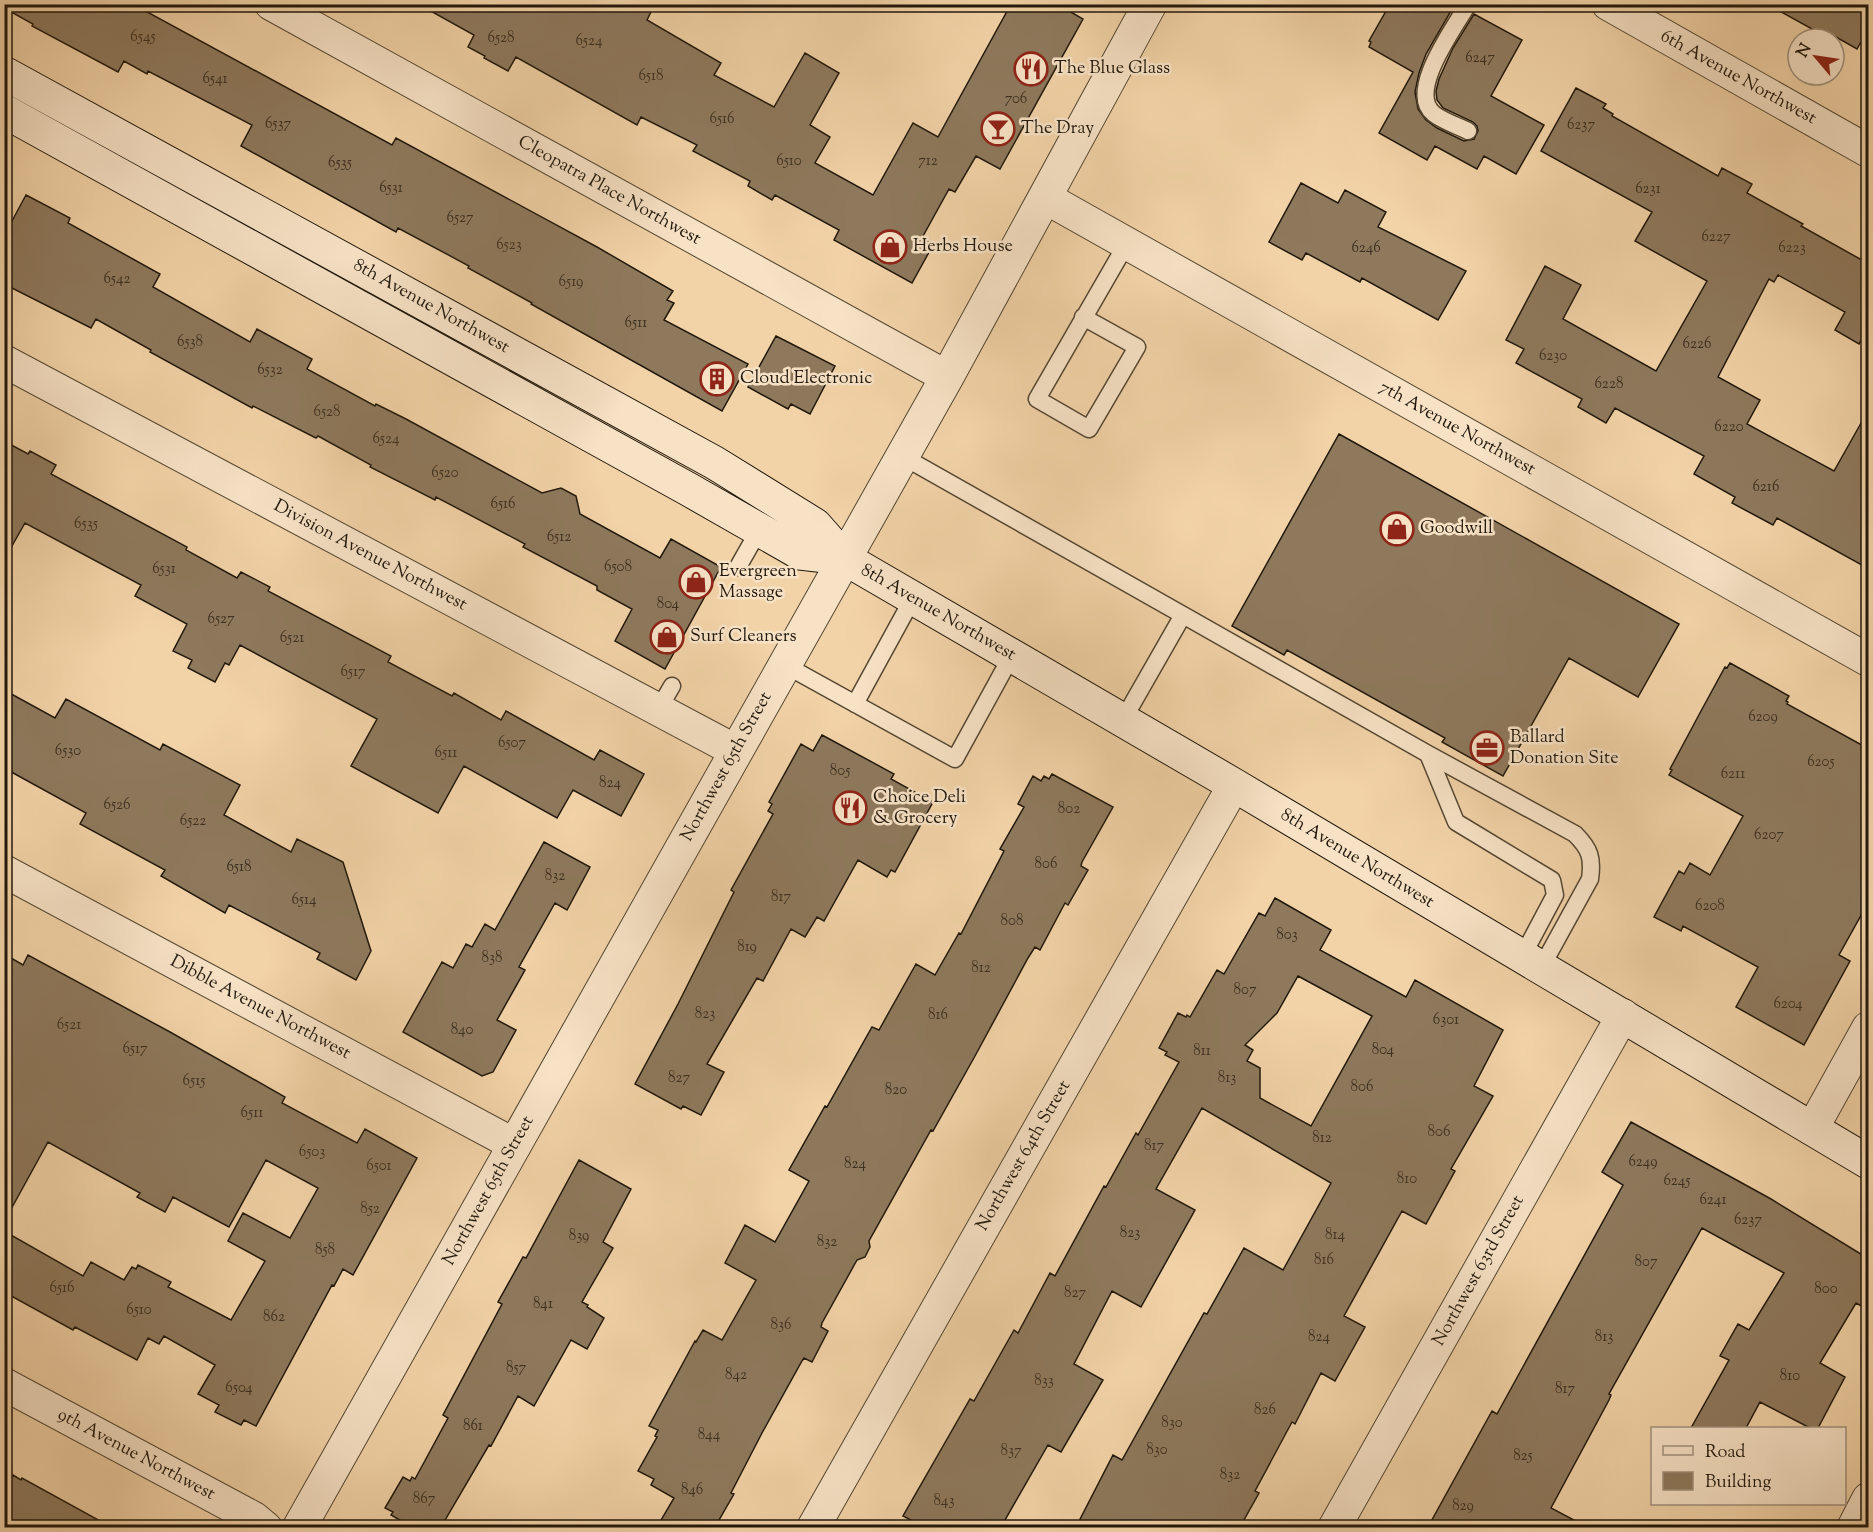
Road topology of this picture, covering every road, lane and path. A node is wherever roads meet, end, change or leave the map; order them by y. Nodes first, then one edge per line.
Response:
1 (271, 4) edge
2 (1150, 4) edge
3 (1468, 4) edge
4 (1608, 4) edge
5 (4, 73) edge
6 (4, 111) edge
7 (1468, 131) dead end
8 (1869, 151) edge
9 (1046, 198) junction
10 (1127, 243) junction
11 (1083, 317) junction
12 (4, 361) edge
13 (947, 377) junction
14 (902, 456) junction
15 (759, 530) junction
16 (844, 558) junction
17 (738, 567) dead end
18 (913, 598) junction
19 (1183, 615) junction
20 (1012, 656) junction
21 (1869, 660) edge
22 (785, 665) junction
23 (855, 704) junction
24 (1123, 720) junction
25 (736, 751) junction
26 (1428, 754) junction
27 (1234, 785) junction
28 (4, 871) edge
29 (1531, 962) junction
30 (1623, 1015) junction
31 (1869, 1028) edge
32 (1812, 1129) junction
33 (515, 1145) junction
34 (1869, 1162) edge
35 (4, 1384) edge
36 (1869, 1499) edge
37 (266, 1527) edge
38 (299, 1527) edge
39 (813, 1527) edge
40 (1334, 1527) edge
41 (1853, 1527) edge

1 - 13 street, Cleopatra Place Northwest
2 - 9 main road, Northwest 65th Street
3 - 7 lane
4 - 8 street, 6th Avenue Northwest
5 - 16 main road, 8th Avenue Northwest
6 - 15 main road, 8th Avenue Northwest
9 - 10 street, 7th Avenue Northwest
9 - 13 main road, Northwest 65th Street
10 - 11 lane
10 - 21 street, 7th Avenue Northwest
11 - 11 lane
12 - 25 street, Division Avenue Northwest
13 - 14 main road, Northwest 65th Street
14 - 16 main road, Northwest 65th Street
14 - 19 lane
15 - 16 main road, 8th Avenue Northwest
15 - 17 lane
16 - 18 main road, 8th Avenue Northwest
16 - 22 main road, Northwest 65th Street
18 - 20 main road, 8th Avenue Northwest
18 - 23 lane
19 - 24 lane
19 - 26 lane
20 - 23 lane
20 - 24 main road, 8th Avenue Northwest
22 - 23 lane
22 - 25 main road, Northwest 65th Street
24 - 27 main road, 8th Avenue Northwest
25 - 33 main road, Northwest 65th Street
26 - 29 lane
26 - 29 lane
27 - 29 main road, 8th Avenue Northwest
27 - 39 street, Northwest 64th Street
28 - 33 street, Dibble Avenue Northwest
29 - 30 main road, 8th Avenue Northwest
30 - 32 main road, 8th Avenue Northwest
30 - 40 street, Northwest 63rd Street
31 - 32 street
32 - 34 main road, 8th Avenue Northwest
33 - 38 main road, Northwest 65th Street
35 - 37 street, 9th Avenue Northwest
36 - 41 street

